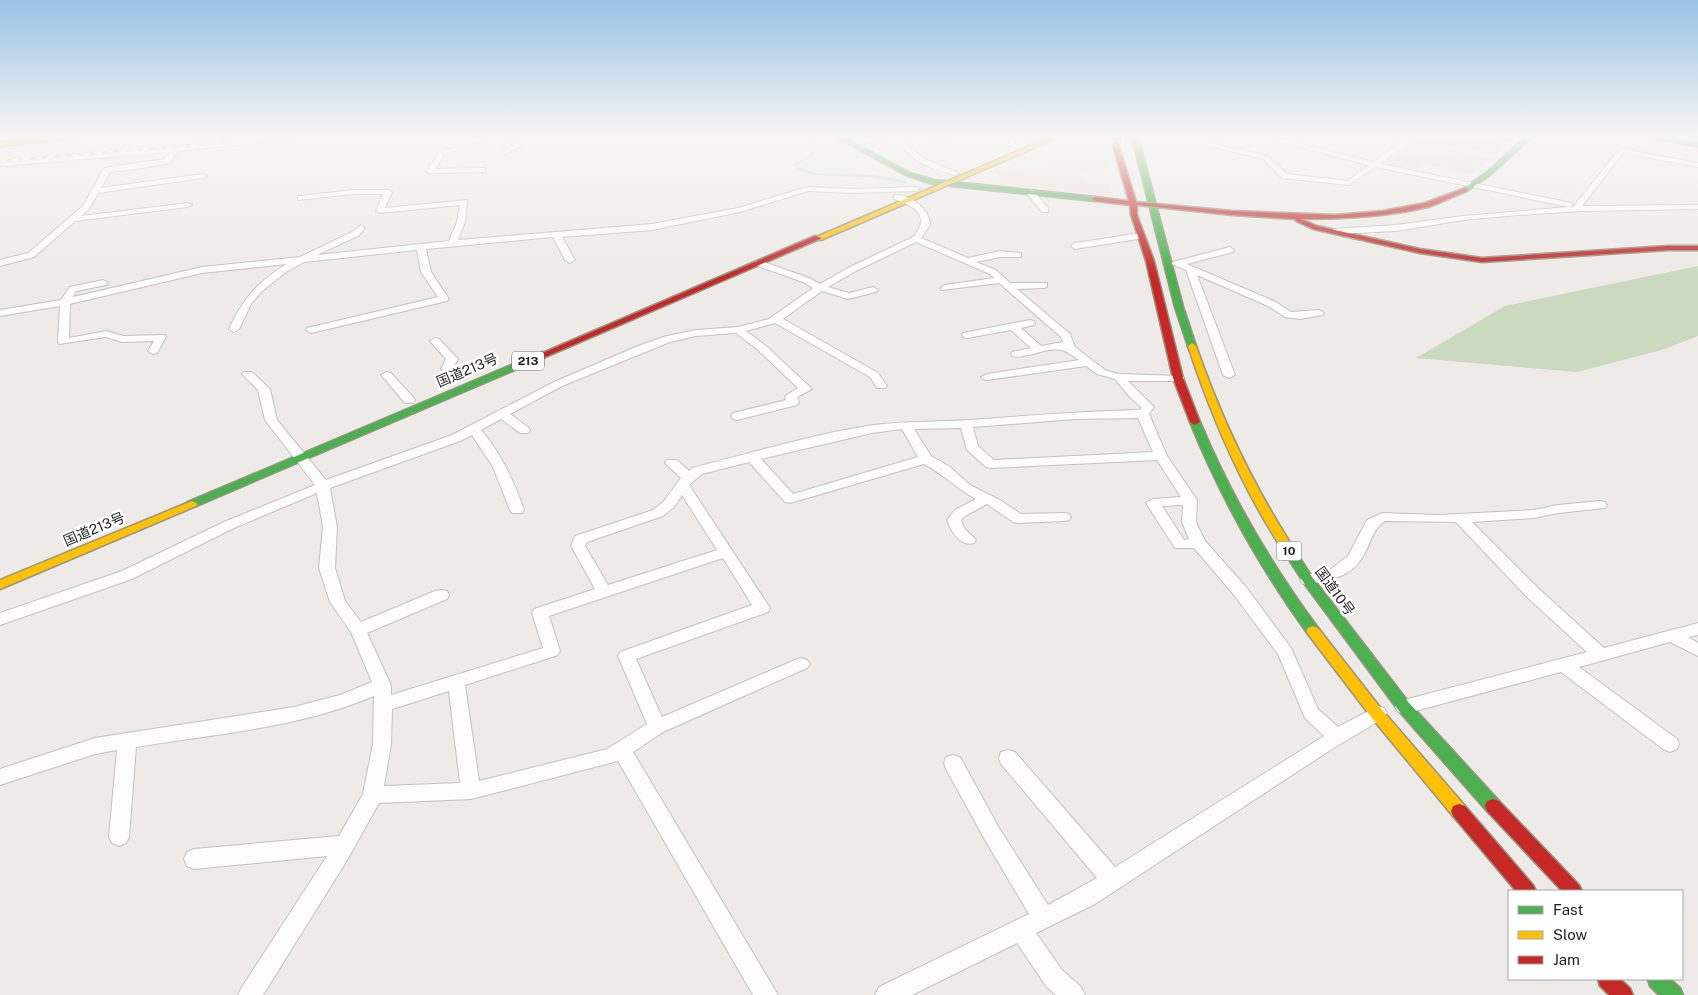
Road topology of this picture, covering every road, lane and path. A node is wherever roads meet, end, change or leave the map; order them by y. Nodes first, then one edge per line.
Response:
1 (99, 183) edge
2 (149, 183) edge
3 (930, 183) edge
4 (942, 183) edge
5 (1127, 183) edge
6 (1147, 183) edge
7 (1462, 183) edge
8 (1477, 183) edge
9 (1598, 183) edge
10 (945, 184) junction
11 (1474, 186) junction
12 (916, 189) junction
13 (95, 191) junction
14 (1030, 192) junction
15 (301, 198) dead end
16 (1698, 198) edge
17 (902, 199) junction
18 (1133, 202) junction
19 (1152, 204) junction
20 (188, 205) dead end
21 (1695, 207) edge
22 (1580, 208) junction
23 (1045, 210) dead end
24 (1287, 216) junction
25 (73, 219) junction
26 (361, 228) dead end
27 (1336, 231) junction
28 (556, 234) junction
29 (1142, 236) junction
30 (916, 239) junction
31 (452, 244) junction
32 (1075, 246) dead end
33 (421, 247) junction
34 (1698, 248) edge
35 (1230, 250) dead end
36 (1018, 255) dead end
37 (300, 260) junction
38 (570, 260) dead end
39 (966, 261) junction
40 (0, 263) edge
41 (758, 264) junction
42 (1174, 264) junction
43 (1190, 268) junction
44 (103, 283) dead end
45 (1005, 283) junction
46 (1044, 285) dead end
47 (820, 288) junction
48 (945, 288) dead end
49 (873, 290) dead end
50 (65, 302) junction
51 (0, 313) edge
52 (1319, 314) dead end
53 (775, 319) junction
54 (1030, 323) dead end
55 (1013, 326) junction
56 (234, 329) dead end
57 (311, 330) dead end
58 (738, 330) junction
59 (967, 335) dead end
60 (435, 342) dead end
61 (1070, 348) junction
62 (1040, 350) junction
63 (153, 351) dead end
64 (1016, 354) dead end
65 (1088, 362) junction
66 (248, 374) dead end
67 (388, 375) dead end
68 (1229, 375) dead end
69 (987, 377) dead end
70 (1119, 377) junction
71 (460, 378) junction
72 (1178, 378) junction
73 (881, 386) dead end
74 (409, 400) junction
75 (500, 413) junction
76 (1143, 414) junction
77 (737, 416) dead end
78 (966, 424) junction
79 (906, 425) junction
80 (473, 428) junction
81 (524, 430) dead end
82 (298, 448) junction
83 (1161, 456) junction
84 (753, 458) junction
85 (926, 459) junction
86 (672, 463) dead end
87 (684, 480) junction
88 (323, 486) junction
89 (987, 499) junction
90 (1190, 500) junction
91 (1600, 505) dead end
92 (518, 510) dead end
93 (1064, 517) dead end
94 (1460, 518) junction
95 (969, 540) dead end
96 (1198, 543) junction
97 (726, 552) junction
98 (1308, 580) junction
99 (0, 585) edge
100 (604, 592) junction
101 (441, 595) dead end
102 (0, 620) edge
103 (358, 630) junction
104 (1698, 630) edge
105 (1672, 636) junction
106 (1698, 650) edge
107 (1601, 655) junction
108 (800, 664) dead end
109 (1564, 664) junction
110 (456, 682) junction
111 (382, 685) junction
112 (383, 705) junction
113 (1404, 707) junction
114 (1377, 714) junction
115 (657, 727) junction
116 (1337, 737) junction
117 (127, 740) junction
118 (1670, 744) dead end
119 (621, 749) junction
120 (1008, 758) dead end
121 (953, 763) dead end
122 (0, 777) edge
123 (471, 791) junction
124 (373, 795) junction
125 (119, 837) dead end
126 (344, 845) junction
127 (194, 859) dead end
128 (1112, 880) junction
129 (1525, 890) edge
130 (1572, 890) edge
131 (1044, 918) junction
132 (1020, 929) junction
133 (1608, 980) edge
134 (1658, 980) edge
135 (250, 995) edge
136 (766, 995) edge
137 (887, 995) edge
138 (1073, 995) edge
139 (1623, 995) edge
140 (1673, 995) edge

1 - 13 street
2 - 13 street
3 - 12 main road, 国道213号 / 213
4 - 10 main road
5 - 18 main road, 10
6 - 19 main road, 国道10号 / 10
7 - 11 street
8 - 11 main road
9 - 22 street
10 - 14 main road
10 - 17 main road, 国道213号 / 213
11 - 22 street
11 - 24 main road
12 - 17 main road, 国道213号 / 213
12 - 28 street
13 - 25 street
14 - 18 main road
14 - 23 street
15 - 31 street
16 - 21 street
17 - 30 street
17 - 41 main road, 国道213号 / 213
17 - 71 main road, 国道213号 / 213
18 - 19 main road
18 - 29 main road, 10
19 - 24 main road
19 - 42 main road, 国道10号 / 10
20 - 25 street
21 - 22 street
22 - 27 street
24 - 27 main road
25 - 40 street
26 - 37 street
27 - 34 main road
28 - 31 street
28 - 38 street
29 - 32 street
29 - 72 main road, 10
30 - 39 street
30 - 47 street
31 - 33 street
33 - 37 street
33 - 57 street
35 - 42 street
36 - 39 street
37 - 50 street
37 - 56 street
39 - 45 street
41 - 47 street
41 - 82 main road, 国道213号 / 213
42 - 43 street
42 - 98 main road, 国道10号 / 10
43 - 52 street
43 - 68 street
44 - 50 street
45 - 46 street
45 - 48 street
45 - 61 street
47 - 49 street
47 - 53 street
50 - 51 street
50 - 63 street
53 - 58 street
53 - 73 street
54 - 55 street
55 - 59 street
55 - 62 street
58 - 75 street
58 - 77 street
60 - 71 street
61 - 62 street
61 - 65 street
62 - 64 street
65 - 69 street
65 - 70 street
66 - 82 street
67 - 74 street
70 - 72 street
70 - 76 street
71 - 74 main road, 国道213号 / 213
72 - 114 main road, 10
74 - 82 main road, 国道213号 / 213
75 - 80 street
75 - 81 street
76 - 78 street
76 - 83 street
78 - 79 street
78 - 83 street
79 - 84 street
79 - 85 street
80 - 88 street
80 - 92 street
82 - 88 street
82 - 99 main road, 国道213号 / 213
83 - 90 street
84 - 85 street
84 - 87 street
85 - 89 street
86 - 87 street
87 - 97 street
87 - 100 street
88 - 102 street
88 - 103 street
89 - 93 street
89 - 95 street
90 - 96 street
90 - 96 street
91 - 94 street
94 - 98 street
94 - 107 street
96 - 116 street
97 - 100 street
97 - 115 street
98 - 113 main road, 国道10号 / 10
100 - 110 street
101 - 103 street
103 - 111 street
104 - 105 street
105 - 106 street
105 - 107 street
107 - 109 street
108 - 115 street
109 - 113 street
109 - 118 street
110 - 112 street
110 - 123 street
111 - 112 street
111 - 117 street
112 - 124 street
113 - 114 street
113 - 130 main road, 国道10号 / 10
114 - 116 street
114 - 129 main road, 10
115 - 119 street
116 - 128 street
117 - 122 street
117 - 125 street
119 - 123 street
119 - 136 street
120 - 128 street
121 - 131 street
123 - 124 street
124 - 126 street
126 - 127 street
126 - 135 street
128 - 131 street
131 - 132 street
132 - 137 street
132 - 138 street
133 - 139 main road
134 - 140 main road

